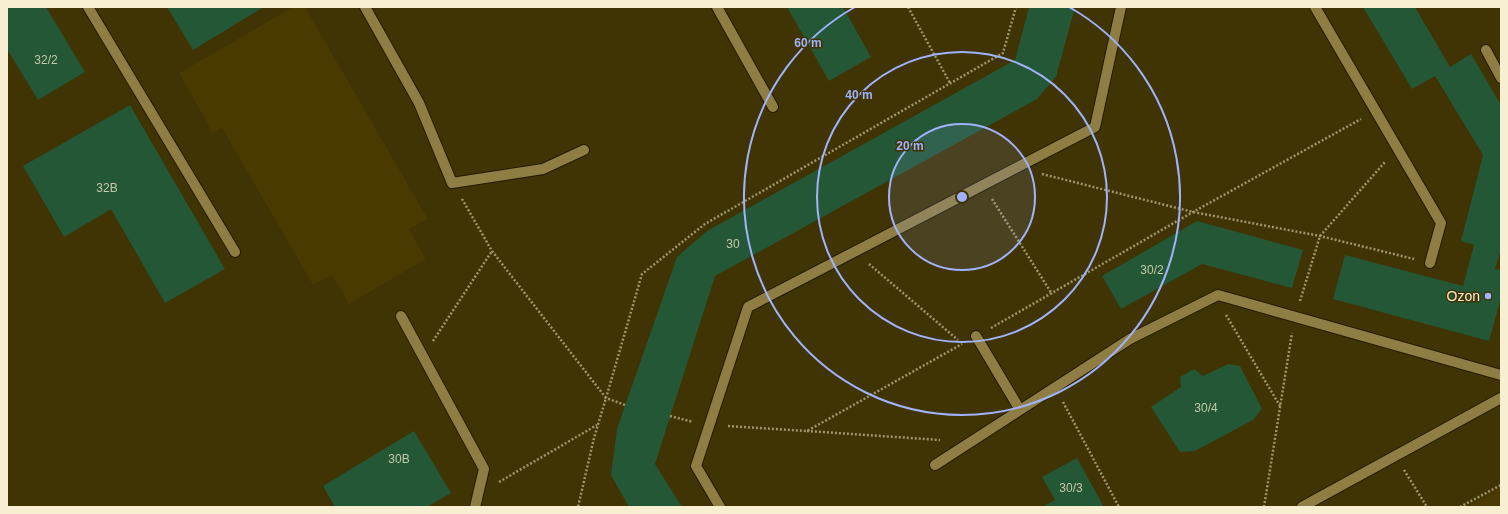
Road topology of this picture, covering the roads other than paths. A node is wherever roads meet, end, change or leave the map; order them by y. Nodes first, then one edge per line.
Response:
1 (88, 7) edge
2 (364, 7) edge
3 (717, 7) edge
4 (1121, 7) edge
5 (1315, 7) edge
6 (1486, 50) dead end
7 (1501, 78) edge
8 (773, 107) dead end
9 (584, 150) dead end
10 (235, 252) dead end
11 (1430, 263) road end
12 (401, 316) dead end
13 (976, 336) road end
14 (1501, 375) edge
15 (1501, 398) edge
16 (1020, 410) junction
17 (936, 465) dead end
18 (475, 507) edge
19 (720, 507) edge
20 (1302, 507) edge

1 - 10 lane
2 - 9 lane
3 - 8 lane
4 - 19 lane
5 - 11 lane
6 - 7 lane
12 - 18 lane
13 - 16 lane
14 - 16 lane
15 - 20 lane
16 - 17 lane

